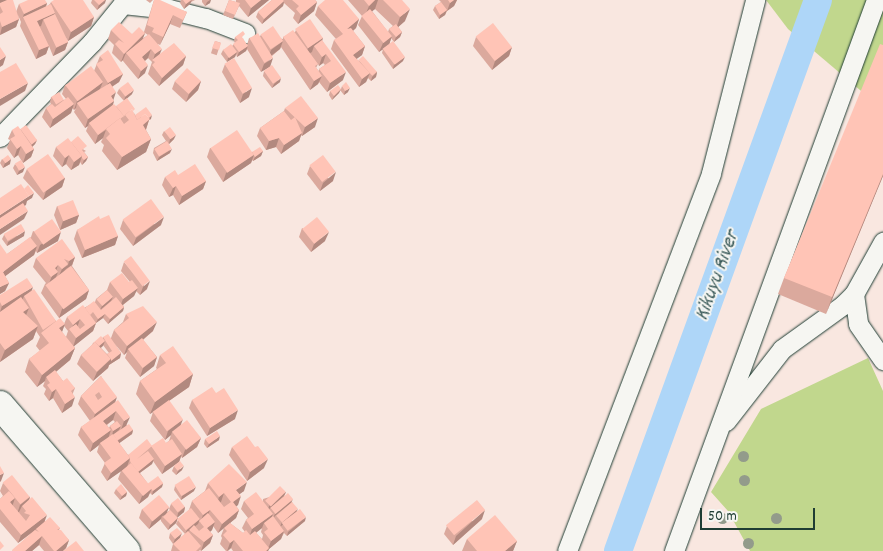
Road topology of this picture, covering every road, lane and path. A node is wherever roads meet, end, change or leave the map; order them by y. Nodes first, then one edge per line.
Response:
1 (755, 0) edge
2 (876, 0) edge
3 (124, 2) edge
4 (245, 33) edge
5 (0, 137) edge
6 (883, 242) edge
7 (854, 294) junction
8 (883, 360) edge
9 (0, 405) edge
10 (715, 436) junction
11 (126, 551) edge
12 (567, 551) edge
13 (674, 551) edge

1 - 12 street
2 - 10 street
3 - 4 street
3 - 5 street
6 - 7 street
7 - 8 street
7 - 10 street
9 - 11 highway
10 - 13 street

